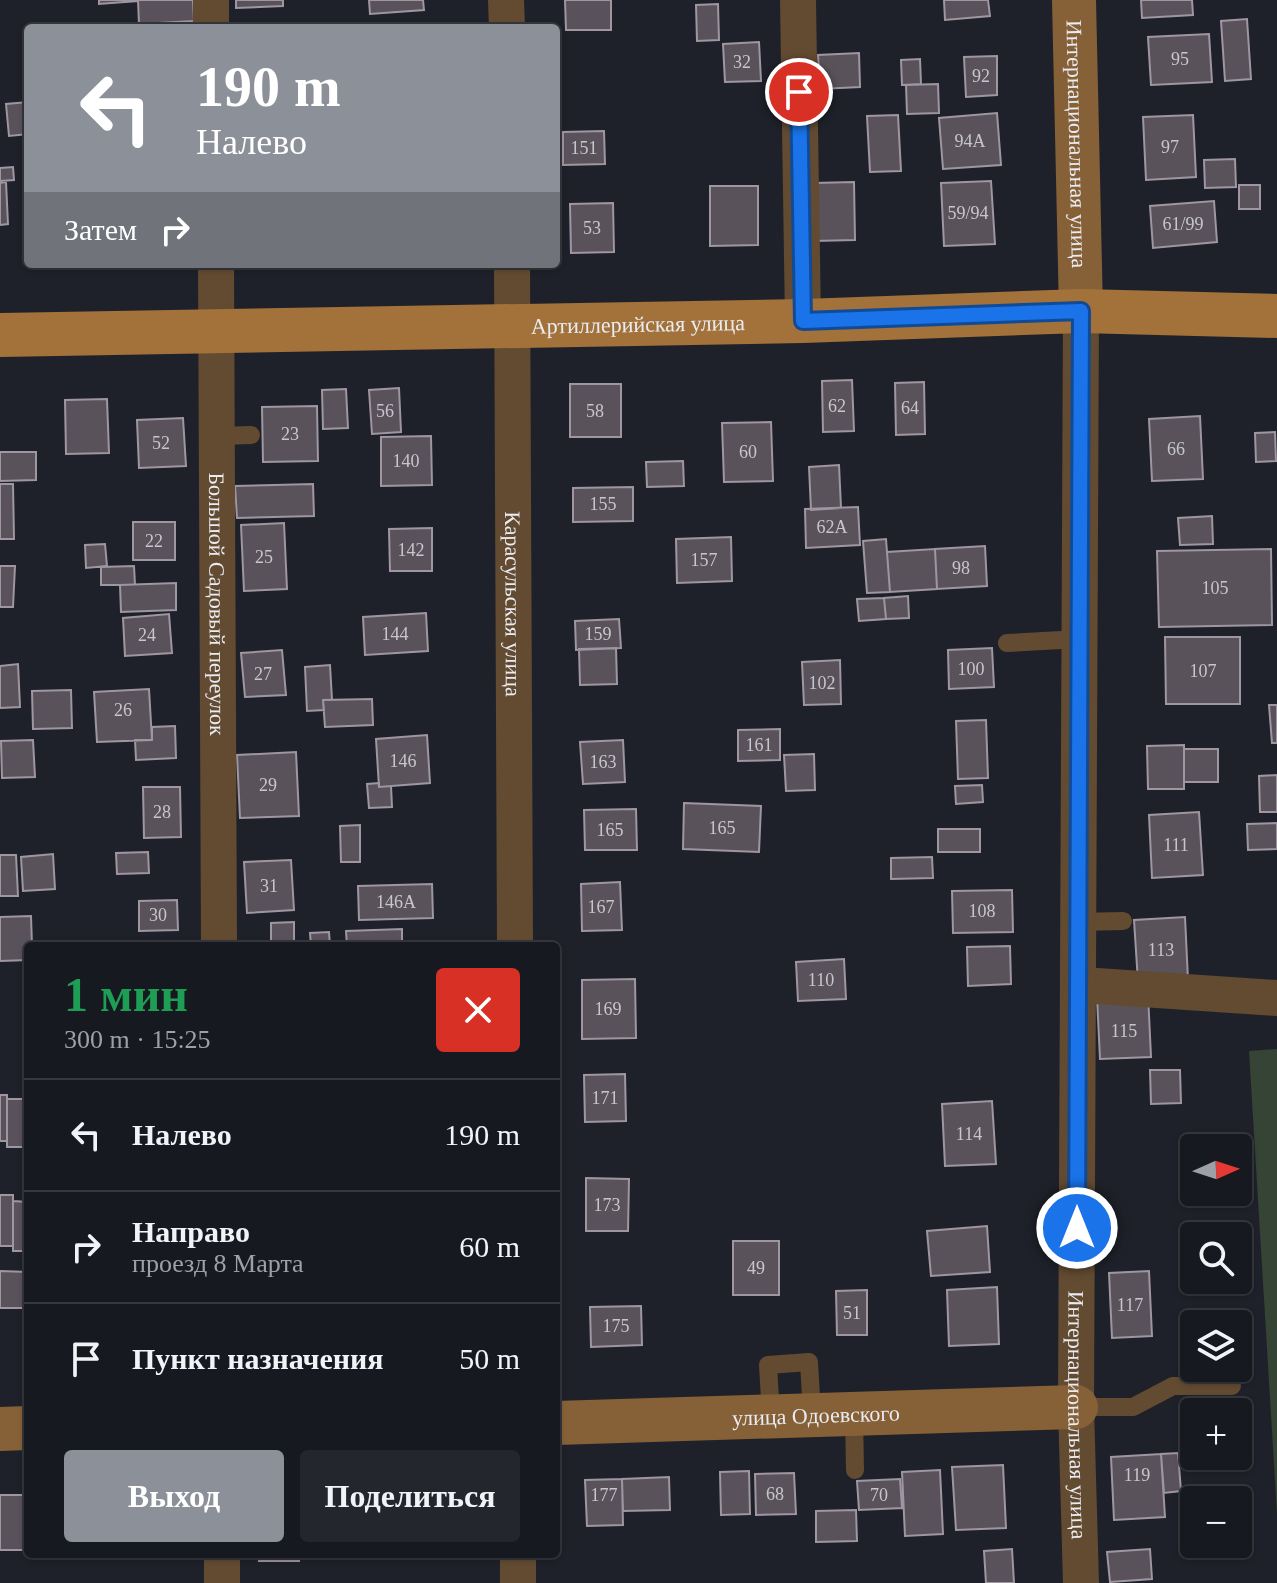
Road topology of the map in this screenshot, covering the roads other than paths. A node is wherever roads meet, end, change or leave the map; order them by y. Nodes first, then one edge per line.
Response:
1 (211, 0) edge
2 (506, 0) edge
3 (798, 0) edge
4 (1074, 0) edge
5 (211, 24) edge
6 (507, 24) edge
7 (216, 268) edge
8 (512, 268) edge
9 (1081, 311) junction
10 (1277, 316) edge
11 (803, 321) junction
12 (514, 325) junction
13 (218, 331) junction
14 (0, 335) edge
15 (1079, 639) junction
16 (1007, 643) dead end
17 (1123, 921) dead end
18 (1078, 922) junction
19 (219, 942) edge
20 (515, 942) edge
21 (1078, 990) junction
22 (1277, 998) edge
23 (1232, 1386) dead end
24 (1076, 1407) junction
25 (812, 1415) junction
26 (560, 1423) edge
27 (24, 1428) edge
28 (0, 1429) edge
29 (855, 1470) dead end
30 (222, 1558) edge
31 (518, 1558) edge
32 (222, 1583) edge
33 (518, 1583) edge
34 (1081, 1583) edge

1 - 5 street
2 - 6 street
3 - 11 street
4 - 9 street, Интернациональная улица
7 - 13 street, Большой Садовый переулок
8 - 12 street, Карасульская улица
9 - 10 main road, Артиллерийская улица
9 - 11 main road, Артиллерийская улица
9 - 15 street, Интернациональная улица
11 - 12 main road, Артиллерийская улица
12 - 13 main road, Артиллерийская улица
12 - 20 street, Карасульская улица
13 - 14 main road, Артиллерийская улица
13 - 19 street, Большой Садовый переулок
15 - 16 lane
15 - 18 street, Интернациональная улица
17 - 18 lane
18 - 21 street, Интернациональная улица
21 - 22 street
21 - 24 street, Интернациональная улица
23 - 24 lane
24 - 25 street, улица Одоевского
24 - 34 street, Интернациональная улица
25 - 26 street, улица Одоевского
25 - 29 lane
27 - 28 street
30 - 32 street
31 - 33 street

